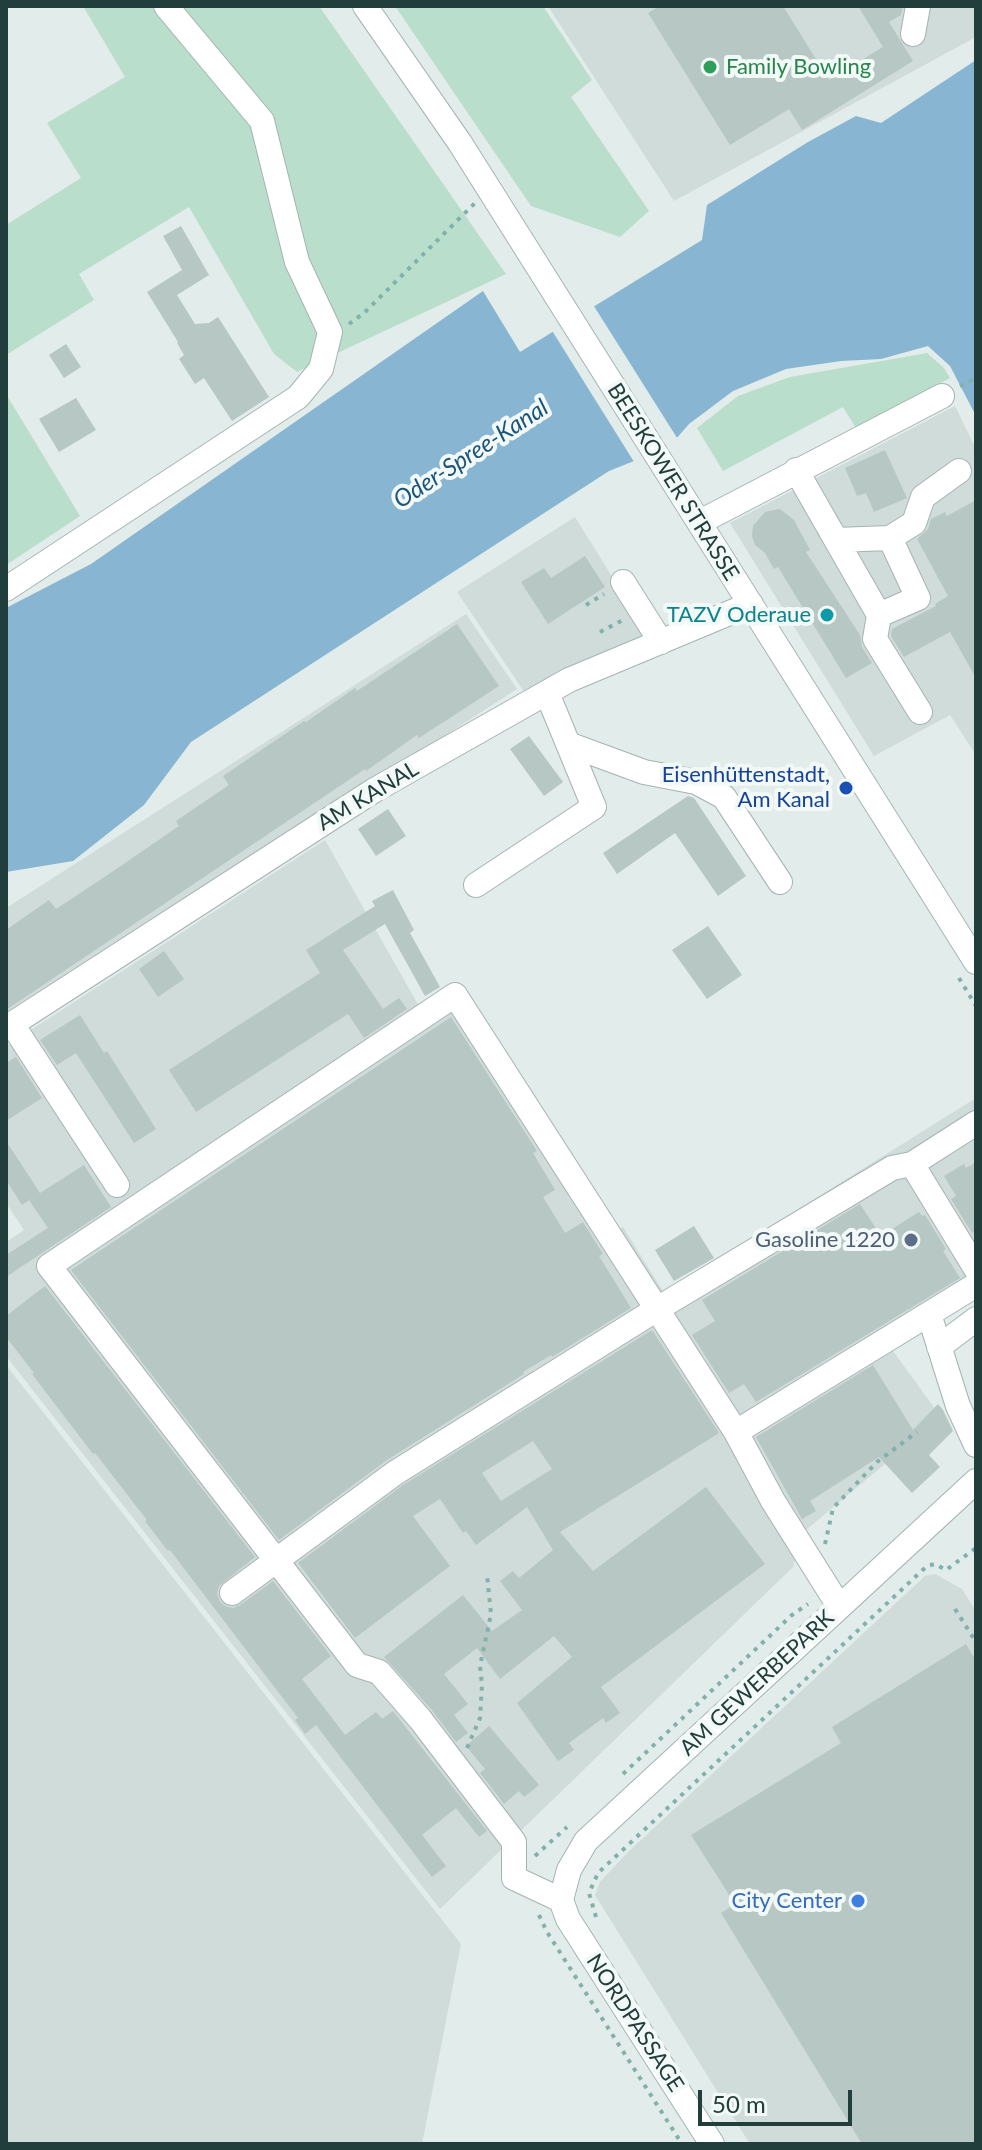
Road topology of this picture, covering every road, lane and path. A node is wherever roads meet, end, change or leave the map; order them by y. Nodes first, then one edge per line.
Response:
1 (166, 6) edge
2 (365, 6) edge
3 (918, 6) edge
4 (913, 34) dead end
5 (477, 201) dead end
6 (327, 342) junction
7 (942, 396) dead end
8 (796, 470) junction
9 (959, 471) dead end
10 (700, 522) junction
11 (890, 538) junction
12 (836, 540) junction
13 (623, 582) dead end
14 (6, 589) edge
15 (751, 604) junction
16 (879, 615) junction
17 (661, 642) junction
18 (547, 693) junction
19 (920, 712) dead end
20 (568, 744) junction
21 (780, 882) dead end
22 (476, 885) dead end
23 (976, 962) edge
24 (9, 1026) edge
25 (976, 1123) edge
26 (912, 1164) junction
27 (117, 1185) dead end
28 (976, 1269) edge
29 (976, 1285) edge
30 (657, 1309) junction
31 (929, 1314) junction
32 (976, 1319) edge
33 (939, 1347) junction
34 (736, 1432) junction
35 (917, 1432) dead end
36 (976, 1445) edge
37 (976, 1481) edge
38 (976, 1548) edge
39 (276, 1560) junction
40 (487, 1575) dead end
41 (829, 1591) junction
42 (232, 1593) dead end
43 (955, 1609) dead end
44 (976, 1642) edge
45 (462, 1774) junction
46 (623, 1774) dead end
47 (566, 1827) dead end
48 (523, 1882) junction
49 (561, 1900) junction
50 (602, 1928) dead end
51 (682, 2144) edge
52 (712, 2144) edge

1 - 6 street
2 - 10 street, BEESKOWER STRASSE
3 - 4 street
5 - 6 path
6 - 14 street
7 - 8 street
8 - 10 street
8 - 12 street
9 - 11 street
10 - 15 street, BEESKOWER STRASSE
11 - 12 street
11 - 16 street
12 - 16 street
13 - 17 street
15 - 17 street, AM KANAL
15 - 23 street, BEESKOWER STRASSE
16 - 19 street
17 - 18 street, AM KANAL
18 - 20 street
18 - 24 street, AM KANAL
20 - 21 street
20 - 22 street
24 - 27 street
25 - 26 street
26 - 28 street
26 - 30 street
29 - 31 street
30 - 34 street
30 - 39 street
30 - 39 street
31 - 33 street
31 - 34 street
32 - 33 street
33 - 36 street
34 - 41 street
35 - 41 path
37 - 41 street, AM GEWERBEPARK
38 - 50 path
39 - 42 street
39 - 45 street
40 - 45 path
41 - 46 path
41 - 49 street, AM GEWERBEPARK
43 - 44 path
45 - 48 street
47 - 48 path
48 - 49 street
48 - 51 path
49 - 52 street, NORDPASSAGE

